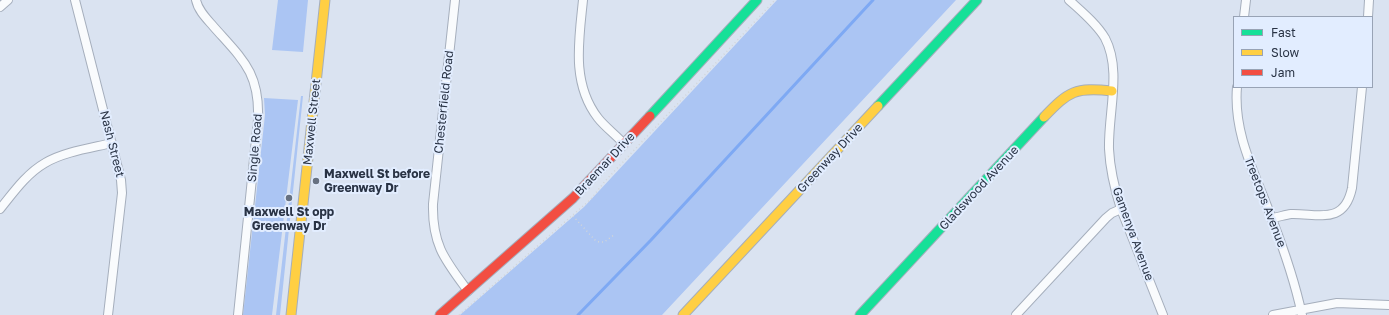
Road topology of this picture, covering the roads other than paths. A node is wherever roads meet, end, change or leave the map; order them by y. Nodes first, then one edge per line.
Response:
1 (8, 0) edge
2 (75, 0) edge
3 (196, 0) edge
4 (325, 0) edge
5 (455, 0) edge
6 (583, 0) edge
7 (757, 0) edge
8 (977, 0) edge
9 (1069, 0) edge
10 (1246, 0) edge
11 (1369, 0) edge
12 (0, 7) edge
13 (1244, 16) edge
14 (1368, 16) edge
15 (1237, 88) edge
16 (1362, 88) edge
17 (1112, 91) junction
18 (112, 143) junction
19 (624, 144) junction
20 (0, 209) edge
21 (1121, 209) junction
22 (1272, 218) junction
23 (468, 291) junction
24 (1389, 305) edge
25 (1302, 312) edge
26 (108, 315) edge
27 (238, 315) edge
28 (291, 315) edge
29 (440, 315) edge
30 (684, 315) edge
31 (860, 315) edge
32 (1016, 315) edge
33 (1163, 315) edge
34 (1273, 315) edge

1 - 12 street
2 - 18 street, Nash Street
3 - 27 street, Single Road
4 - 28 street, Maxwell Street
5 - 23 street, Chesterfield Road
6 - 19 street
7 - 19 street, Braemar Drive
8 - 30 street, Greenway Drive
9 - 17 street, Gamenya Avenue
10 - 13 street
11 - 14 street
15 - 22 street, Treetops Avenue
16 - 22 street
17 - 21 street, Gamenya Avenue
17 - 31 street, Gladswood Avenue
18 - 20 street
18 - 26 street, Nash Street
19 - 23 street, Braemar Drive
21 - 32 street
21 - 33 street, Gamenya Avenue
22 - 25 street, Treetops Avenue
23 - 29 street, Braemar Drive
24 - 25 street
25 - 34 street

